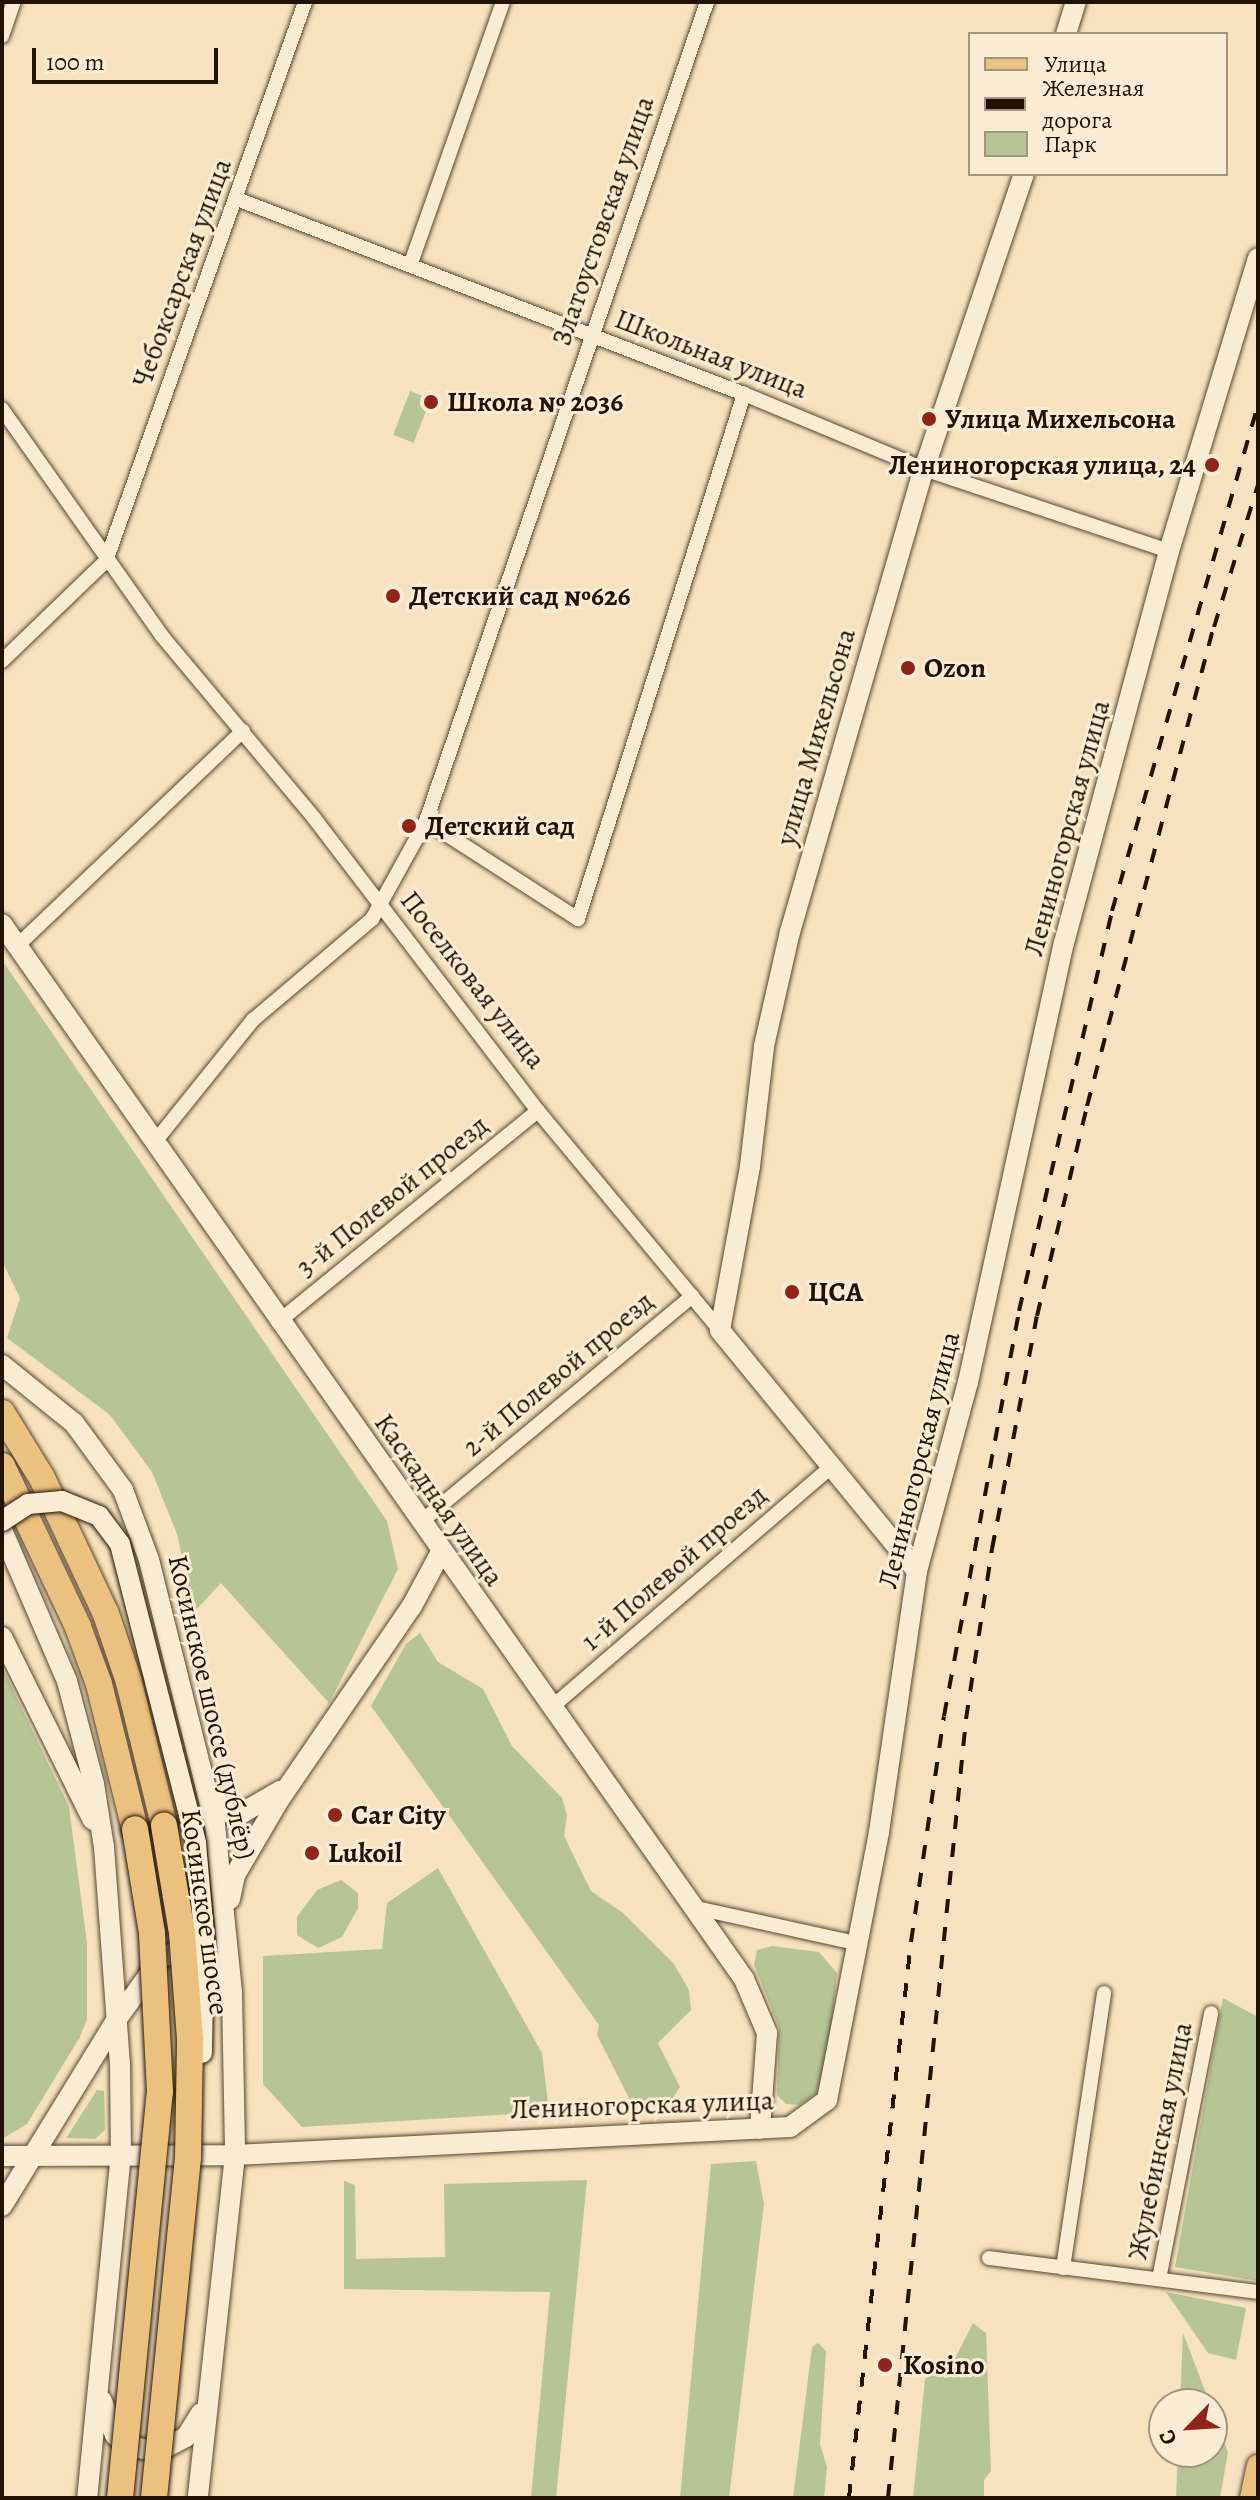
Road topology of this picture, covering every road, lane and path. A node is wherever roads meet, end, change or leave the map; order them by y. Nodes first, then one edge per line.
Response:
1 (14, 2) edge
2 (305, 2) edge
3 (503, 2) edge
4 (707, 2) edge
5 (1076, 2) edge
6 (1067, 32) edge
7 (2, 36) edge
8 (1023, 176) edge
9 (237, 199) junction
10 (1258, 258) edge
11 (411, 263) junction
12 (591, 335) junction
13 (744, 394) junction
14 (2, 409) edge
15 (924, 469) junction
16 (1169, 551) junction
17 (106, 561) junction
18 (2, 661) edge
19 (243, 731) junction
20 (426, 821) junction
21 (380, 906) junction
22 (2, 924) edge
23 (17, 946) junction
24 (538, 1111) junction
25 (154, 1143) junction
26 (692, 1296) junction
27 (278, 1322) junction
28 (720, 1330) junction
29 (2, 1365) edge
30 (2, 1413) edge
31 (2, 1466) edge
32 (830, 1468) junction
33 (2, 1521) edge
34 (421, 1522) junction
35 (2, 1530) edge
36 (441, 1552) junction
37 (917, 1571) junction
38 (2, 1637) edge
39 (552, 1707) junction
40 (203, 1771) junction
41 (289, 1784) junction
42 (104, 1847) junction
43 (691, 1907) junction
44 (227, 1924) junction
45 (856, 1943) junction
46 (232, 1993) junction
47 (1104, 1993) dead end
48 (1211, 2013) dead end
49 (117, 2019) junction
50 (760, 2129) junction
51 (121, 2153) junction
52 (32, 2155) junction
53 (235, 2155) junction
54 (2, 2156) edge
55 (188, 2158) junction
56 (2, 2206) edge
57 (989, 2258) dead end
58 (1063, 2268) junction
59 (1159, 2279) junction
60 (1258, 2292) edge
61 (100, 2389) junction
62 (206, 2404) junction
63 (1258, 2466) edge
64 (87, 2498) edge
65 (118, 2498) edge
66 (134, 2498) edge
67 (154, 2498) edge
68 (195, 2498) edge
69 (1251, 2498) edge

1 - 7 street
2 - 9 street, Чебоксарская улица
3 - 11 street
4 - 12 street, Златоустовская улица
5 - 6 street
8 - 15 street, улица Михельсона
9 - 11 street, Школьная улица
9 - 17 street, Чебоксарская улица
10 - 16 street, Лениногорская улица
11 - 12 street, Школьная улица
12 - 13 street, Школьная улица
12 - 20 street, Златоустовская улица
13 - 15 street, Школьная улица
13 - 20 street
14 - 17 street, Поселковая улица
15 - 16 street, Школьная улица
15 - 28 street, улица Михельсона
16 - 37 street, Лениногорская улица
17 - 18 street
17 - 19 street, Поселковая улица
19 - 21 street, Поселковая улица
19 - 23 street
20 - 21 street, Златоустовская улица
21 - 24 street, Поселковая улица
21 - 25 street, Златоустовская улица
22 - 23 street, Каскадная улица
23 - 25 street, Каскадная улица
24 - 26 street, Поселковая улица
24 - 27 street, 3-й Полевой проезд
25 - 27 street, Каскадная улица
26 - 28 street, Поселковая улица
26 - 34 street, 2-й Полевой проезд
27 - 34 street, Каскадная улица
28 - 32 street, Поселковая улица
29 - 40 street, Косинское шоссе (дублёр)
30 - 55 highway, Косинское шоссе, bridge
31 - 65 highway, Косинское шоссе, bridge
32 - 37 street, Поселковая улица
32 - 39 street, 1-й Полевой проезд
33 - 55 street, bridge
34 - 36 street, Каскадная улица
35 - 42 street
36 - 39 street, Каскадная улица
36 - 41 street
37 - 45 street, Лениногорская улица
38 - 42 street
39 - 43 street, Каскадная улица
40 - 41 street
40 - 44 street, Косинское шоссе (дублёр)
41 - 44 street
42 - 49 street
43 - 45 street
43 - 50 street, Каскадная улица
44 - 46 street, Косинское шоссе (дублёр)
45 - 50 street, Лениногорская улица
46 - 49 street
46 - 53 street, Косинское шоссе (дублёр)
47 - 58 street
48 - 59 street, Жулебинская улица
49 - 51 street
49 - 52 street
50 - 53 street, Лениногорская улица
51 - 52 street, Лениногорская улица
51 - 53 street, Лениногорская улица
51 - 61 street
52 - 54 street, Лениногорская улица
52 - 56 street
53 - 62 street, Косинское шоссе (дублёр)
55 - 67 highway, Косинское шоссе, bridge
57 - 58 street
58 - 59 street
59 - 60 street
61 - 62 street
61 - 64 street
62 - 68 street, Косинское шоссе (дублёр)
63 - 69 main road
65 - 66 street

